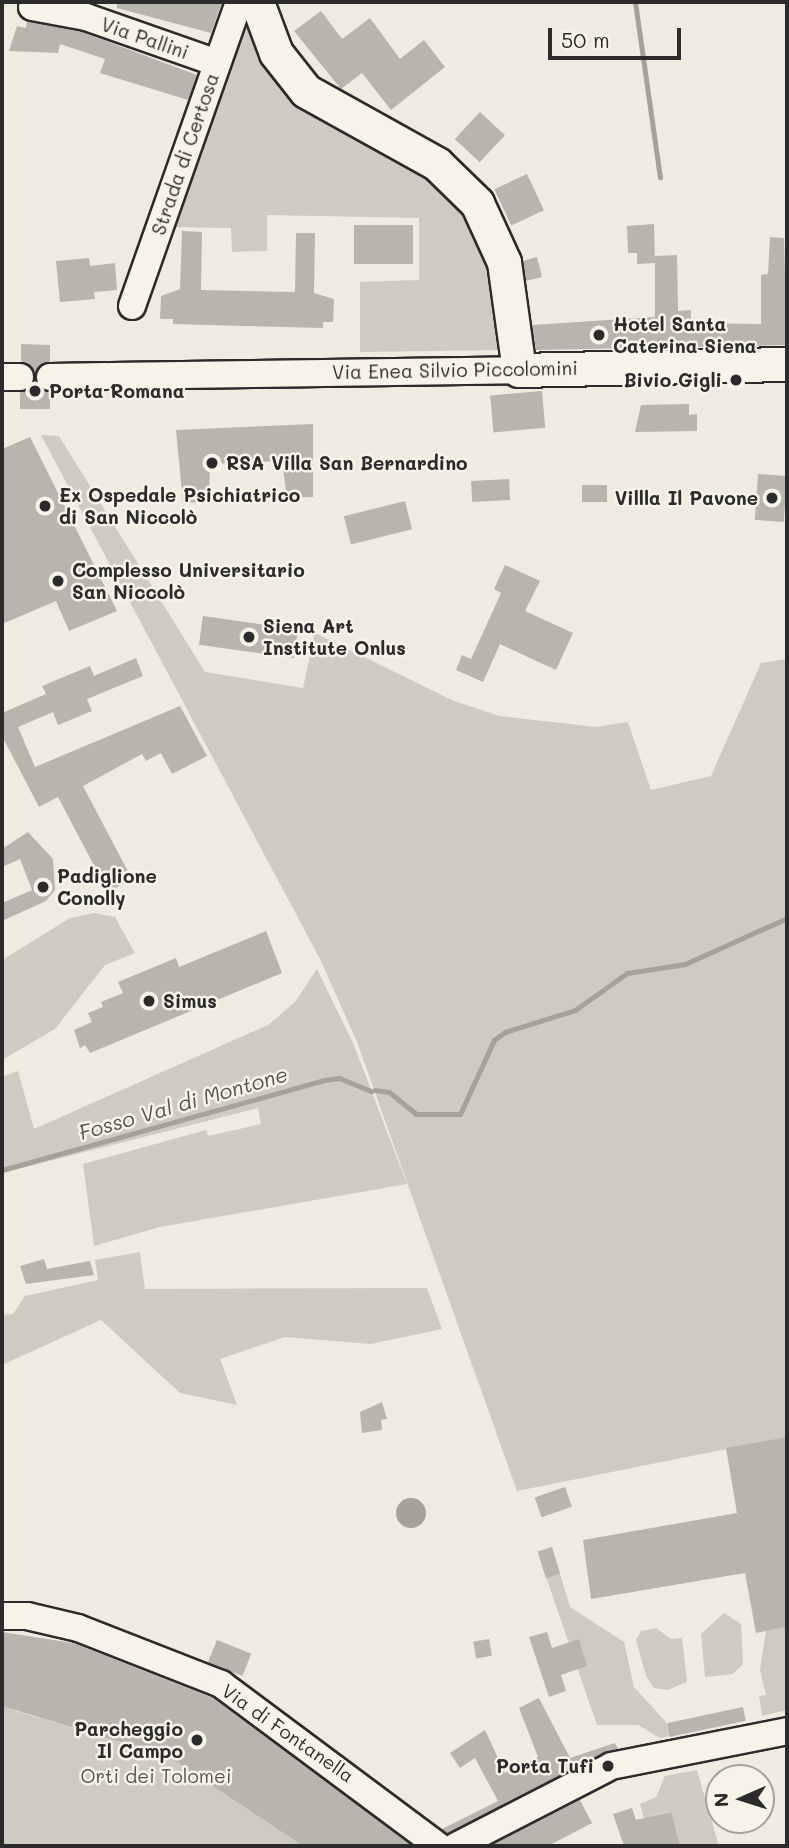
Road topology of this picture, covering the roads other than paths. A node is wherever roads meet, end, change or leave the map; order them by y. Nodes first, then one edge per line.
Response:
1 (239, 2) edge
2 (257, 2) edge
3 (32, 7) dead end
4 (214, 72) junction
5 (132, 306) dead end
6 (787, 364) edge
7 (519, 370) junction
8 (50, 377) dead end
9 (2, 1616) edge
10 (787, 1731) edge
11 (438, 1846) edge
12 (456, 1846) edge

1 - 4 street, Strada di Certosa
2 - 7 main road
3 - 4 street, Via Pallini
4 - 5 street, Strada di Certosa
6 - 7 main road, Via Enea Silvio Piccolomini
7 - 8 street, Via Enea Silvio Piccolomini
9 - 11 street, Via di Fontanella
10 - 12 street

